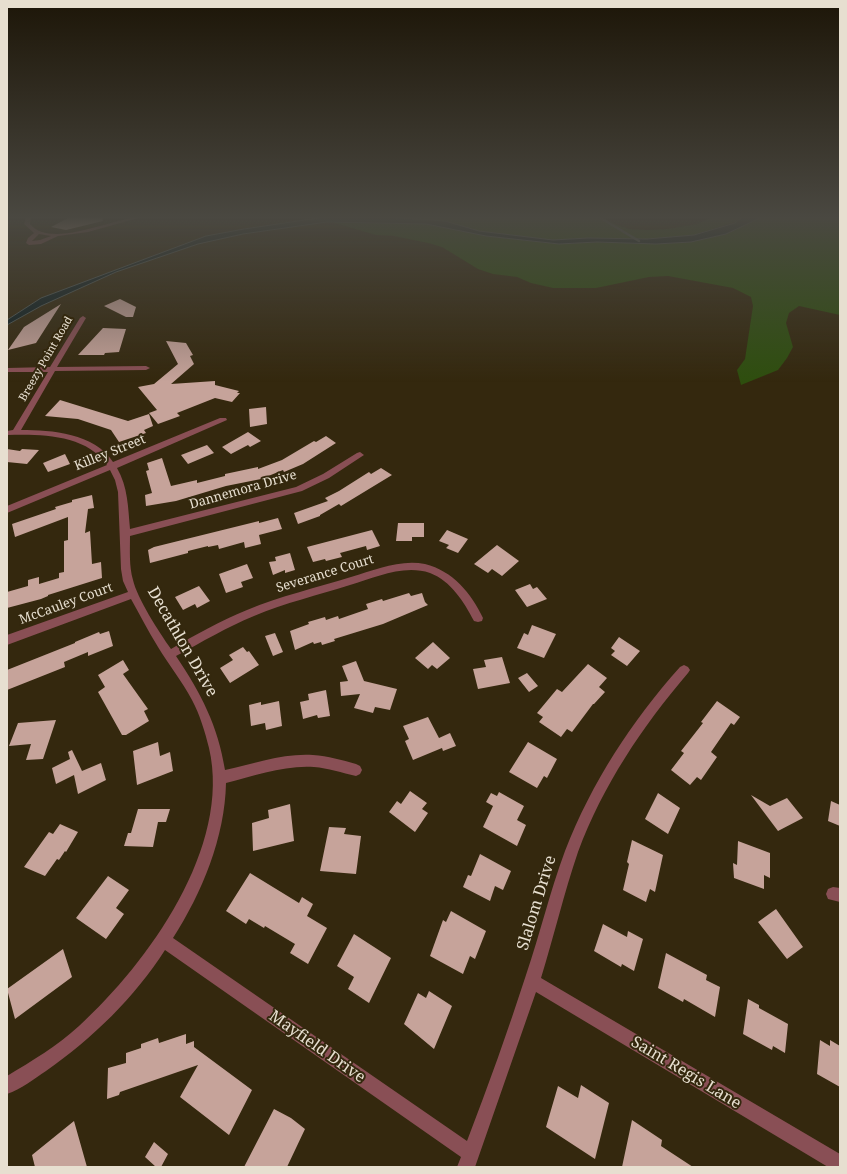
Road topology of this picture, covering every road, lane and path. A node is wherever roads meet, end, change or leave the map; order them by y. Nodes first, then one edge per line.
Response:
1 (83, 318) dead end
2 (146, 368) dead end
3 (7, 370) edge
4 (53, 370) junction
5 (223, 420) dead end
6 (11, 433) edge
7 (360, 455) dead end
8 (111, 466) junction
9 (7, 510) edge
10 (125, 534) junction
11 (134, 594) junction
12 (478, 618) dead end
13 (7, 640) edge
14 (169, 655) junction
15 (684, 670) dead end
16 (356, 770) dead end
17 (219, 778) junction
18 (164, 940) junction
19 (532, 981) junction
20 (7, 1086) edge
21 (468, 1161) edge
22 (840, 1164) edge

1 - 4 street, Breezy Point Road
2 - 4 street
3 - 4 street
4 - 6 street, Breezy Point Road
5 - 8 street, Killey Street
6 - 8 street, Decathlon Drive
7 - 10 street, Dannemora Drive
8 - 9 street, Killey Street
8 - 10 street, Decathlon Drive
10 - 11 street, Decathlon Drive
11 - 13 street, McCauley Court
11 - 14 street, Decathlon Drive
12 - 14 street, Severance Court
14 - 17 street, Decathlon Drive
15 - 19 street, Slalom Drive
16 - 17 street
17 - 18 street, Decathlon Drive
18 - 20 street, Decathlon Drive
18 - 21 street, Mayfield Drive
19 - 21 street, Slalom Drive
19 - 22 street, Saint Regis Lane

